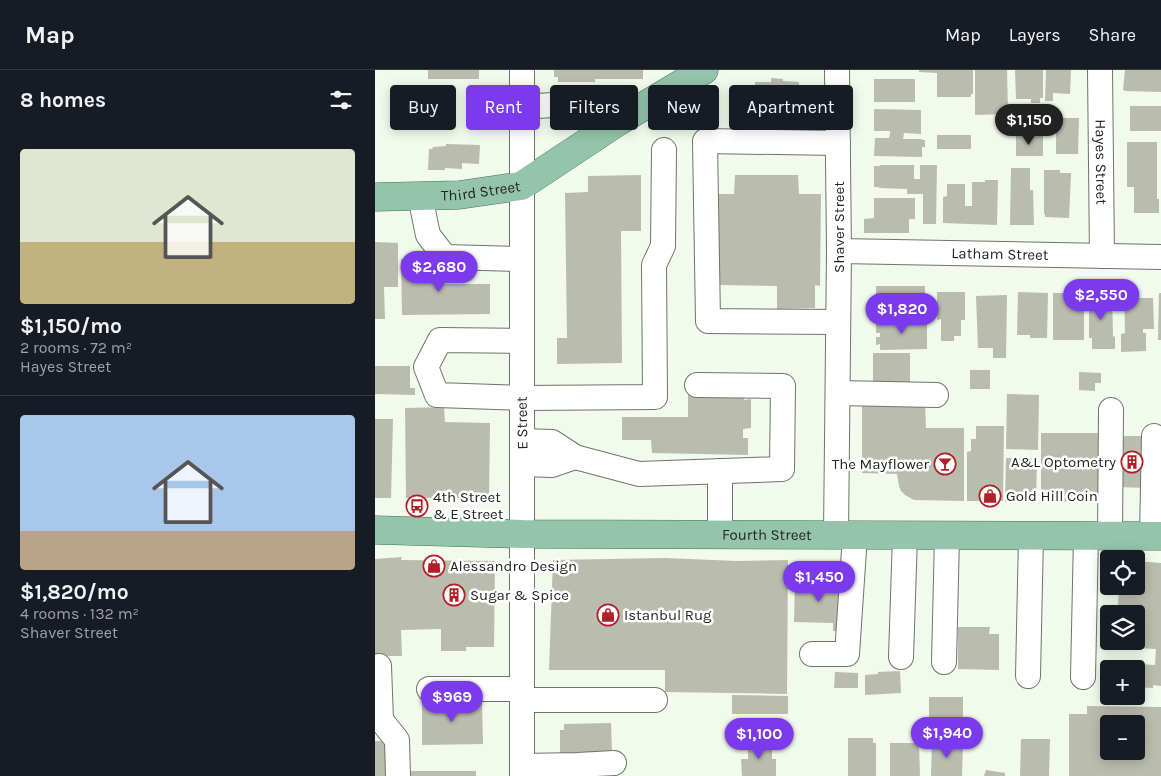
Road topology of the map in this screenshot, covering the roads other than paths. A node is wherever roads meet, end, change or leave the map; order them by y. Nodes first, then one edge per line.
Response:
1 (522, 70) edge
2 (704, 70) edge
3 (837, 70) edge
4 (1100, 70) edge
5 (522, 85) edge
6 (638, 110) edge
7 (522, 130) edge
8 (607, 130) edge
9 (838, 143) junction
10 (665, 150) dead end
11 (521, 186) junction
12 (420, 196) junction
13 (375, 197) edge
14 (839, 251) junction
15 (1102, 256) junction
16 (1161, 257) edge
17 (521, 259) junction
18 (838, 322) junction
19 (521, 341) junction
20 (697, 385) dead end
21 (838, 393) junction
22 (936, 395) dead end
23 (522, 398) junction
24 (1111, 410) dead end
25 (1153, 436) dead end
26 (523, 441) junction
27 (575, 457) junction
28 (523, 464) junction
29 (720, 471) junction
30 (375, 530) edge
31 (522, 534) junction
32 (720, 535) junction
33 (846, 535) junction
34 (905, 536) junction
35 (947, 536) junction
36 (1031, 536) junction
37 (1098, 536) junction
38 (1157, 536) edge
39 (812, 654) dead end
40 (901, 657) dead end
41 (944, 662) dead end
42 (379, 666) dead end
43 (1028, 676) dead end
44 (1083, 677) dead end
45 (429, 689) dead end
46 (522, 695) junction
47 (655, 700) dead end
48 (615, 763) dead end
49 (522, 771) edge
50 (398, 776) edge

1 - 5 street, E Street
2 - 6 main road, Third Street
3 - 9 street, Shaver Street
4 - 15 street, Hayes Street
7 - 11 street, E Street
8 - 11 main road, Third Street
9 - 14 street, Shaver Street
9 - 18 street
10 - 23 street
11 - 12 main road, Third Street
11 - 17 street, E Street
12 - 13 main road, Third Street
12 - 17 street
14 - 15 street, Latham Street
14 - 18 street, Shaver Street
15 - 16 street, Latham Street
17 - 19 street, E Street
18 - 21 street, Shaver Street
19 - 23 street, E Street
19 - 23 street
20 - 29 street
21 - 22 street
21 - 33 street, Shaver Street
23 - 26 street, E Street
24 - 37 street
25 - 38 street
26 - 27 street
26 - 28 street, E Street
27 - 28 street
27 - 29 street
28 - 31 street, E Street
29 - 32 street
30 - 31 main road, Fourth Street
31 - 32 main road, Fourth Street
31 - 46 street, E Street
32 - 33 main road, Fourth Street
33 - 34 main road, Fourth Street
33 - 39 street, Shaver Street
34 - 35 main road, Fourth Street
34 - 40 street
35 - 36 main road, Fourth Street
35 - 41 street
36 - 37 main road, Fourth Street
36 - 43 street
37 - 38 main road, Fourth Street
37 - 44 street
42 - 50 street
45 - 46 street
46 - 47 street
46 - 49 street, E Street
48 - 49 street

